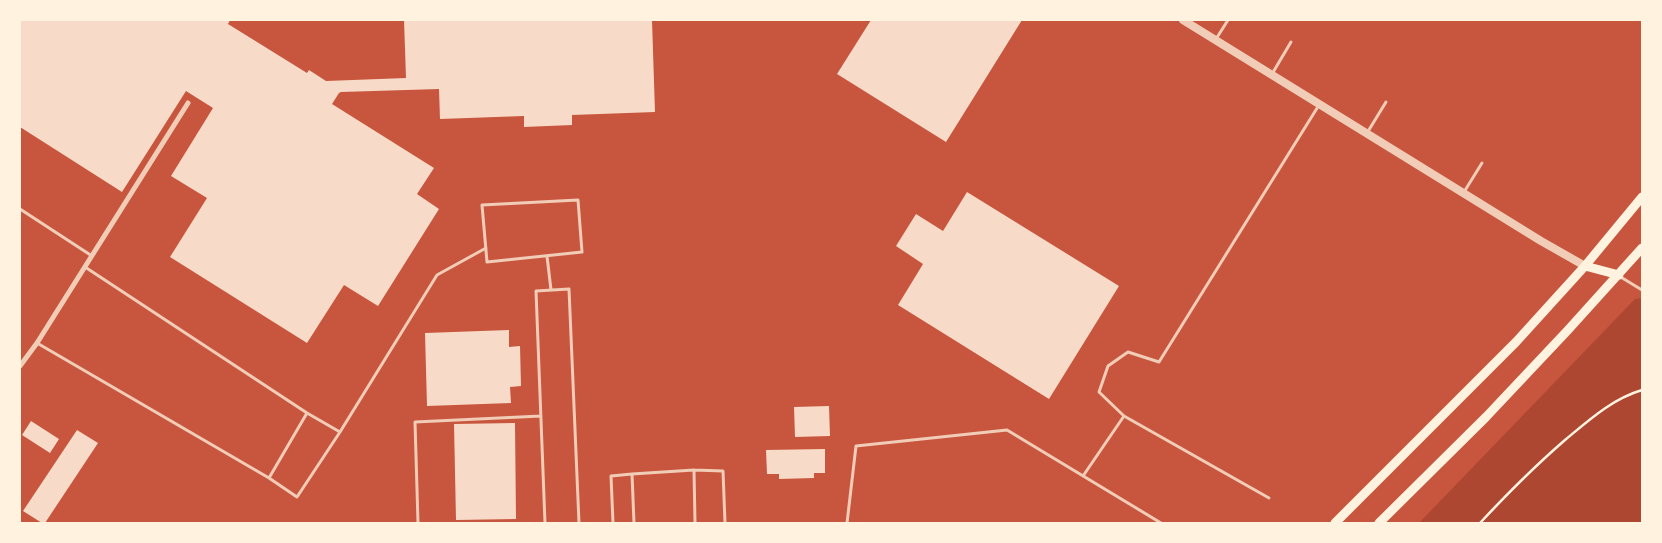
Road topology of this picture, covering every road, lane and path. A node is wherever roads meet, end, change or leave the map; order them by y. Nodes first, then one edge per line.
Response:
1 (1183, 20) edge
2 (1228, 20) edge
3 (1215, 40) junction
4 (1291, 42) dead end
5 (1271, 74) junction
6 (1386, 102) dead end
7 (188, 103) dead end
8 (1320, 104) junction
9 (1367, 133) junction
10 (1482, 163) dead end
11 (1464, 193) junction
12 (1642, 197) edge
13 (20, 209) edge
14 (486, 248) junction
15 (1642, 248) edge
16 (92, 256) junction
17 (548, 256) junction
18 (1585, 266) junction
19 (85, 267) junction
20 (1619, 275) junction
21 (551, 290) junction
22 (1642, 290) edge
23 (37, 343) junction
24 (20, 366) edge
25 (1642, 390) edge
26 (307, 413) junction
27 (541, 416) junction
28 (1124, 416) junction
29 (340, 432) junction
30 (694, 470) junction
31 (632, 474) junction
32 (1083, 476) junction
33 (269, 478) junction
34 (1269, 498) dead end
35 (418, 523) edge
36 (545, 523) edge
37 (578, 523) edge
38 (613, 523) edge
39 (634, 523) edge
40 (695, 523) edge
41 (725, 523) edge
42 (846, 523) edge
43 (1161, 523) edge
44 (1334, 523) edge
45 (1379, 523) edge
46 (1480, 523) edge

1 - 3 street
2 - 3 lane
3 - 5 street
4 - 5 lane
5 - 8 street
6 - 9 lane
7 - 16 street
8 - 9 street
8 - 28 lane
9 - 11 street
10 - 11 lane
11 - 18 street
12 - 18 main road
13 - 16 lane
14 - 17 lane
14 - 17 lane
14 - 29 lane
15 - 20 main road
16 - 19 street
17 - 21 lane
18 - 20 main road
18 - 44 main road
19 - 23 street
19 - 26 lane
20 - 22 lane
20 - 45 main road
21 - 27 lane
21 - 37 lane
23 - 24 street
23 - 33 lane
25 - 46 path
26 - 29 lane
26 - 33 lane
27 - 35 lane
27 - 36 lane
28 - 32 lane
28 - 34 lane
29 - 33 lane
30 - 31 lane
30 - 40 lane
30 - 41 lane
31 - 38 lane
31 - 39 lane
32 - 42 lane
32 - 43 lane

